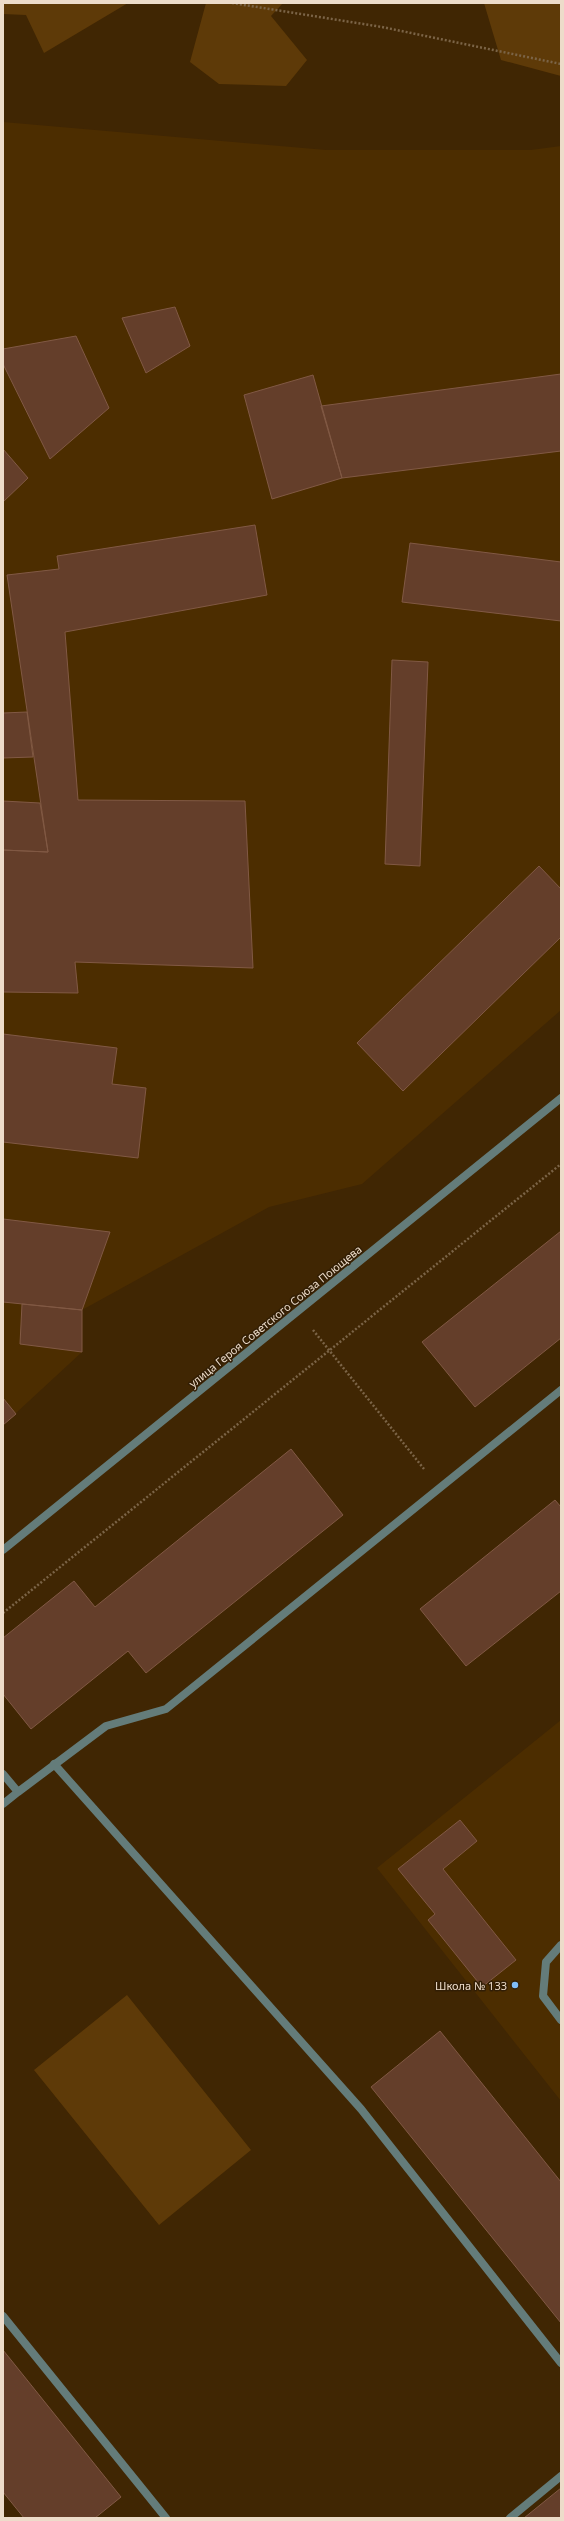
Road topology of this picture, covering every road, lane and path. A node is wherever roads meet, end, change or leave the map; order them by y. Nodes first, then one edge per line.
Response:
1 (232, 3) edge
2 (561, 64) edge
3 (561, 1098) edge
4 (561, 1164) edge
5 (298, 1311) junction
6 (329, 1350) junction
7 (561, 1390) edge
8 (440, 1488) junction
9 (3, 1550) edge
10 (3, 1613) edge
11 (54, 1764) junction
12 (3, 1774) edge
13 (18, 1792) junction
14 (3, 1804) edge
15 (561, 1945) edge
16 (561, 2020) edge
17 (3, 2316) edge
18 (561, 2363) edge
19 (561, 2476) edge
20 (166, 2518) edge
21 (510, 2518) edge

1 - 2 path
3 - 5 street, улица Героя Советского Союза Поющева
4 - 6 path
5 - 6 path
5 - 9 street, улица Героя Советского Союза Поющева
6 - 8 path
6 - 10 path
7 - 8 street
8 - 11 street
11 - 13 street
11 - 18 street
12 - 13 street
13 - 14 street
15 - 16 street
17 - 20 street
19 - 21 street

